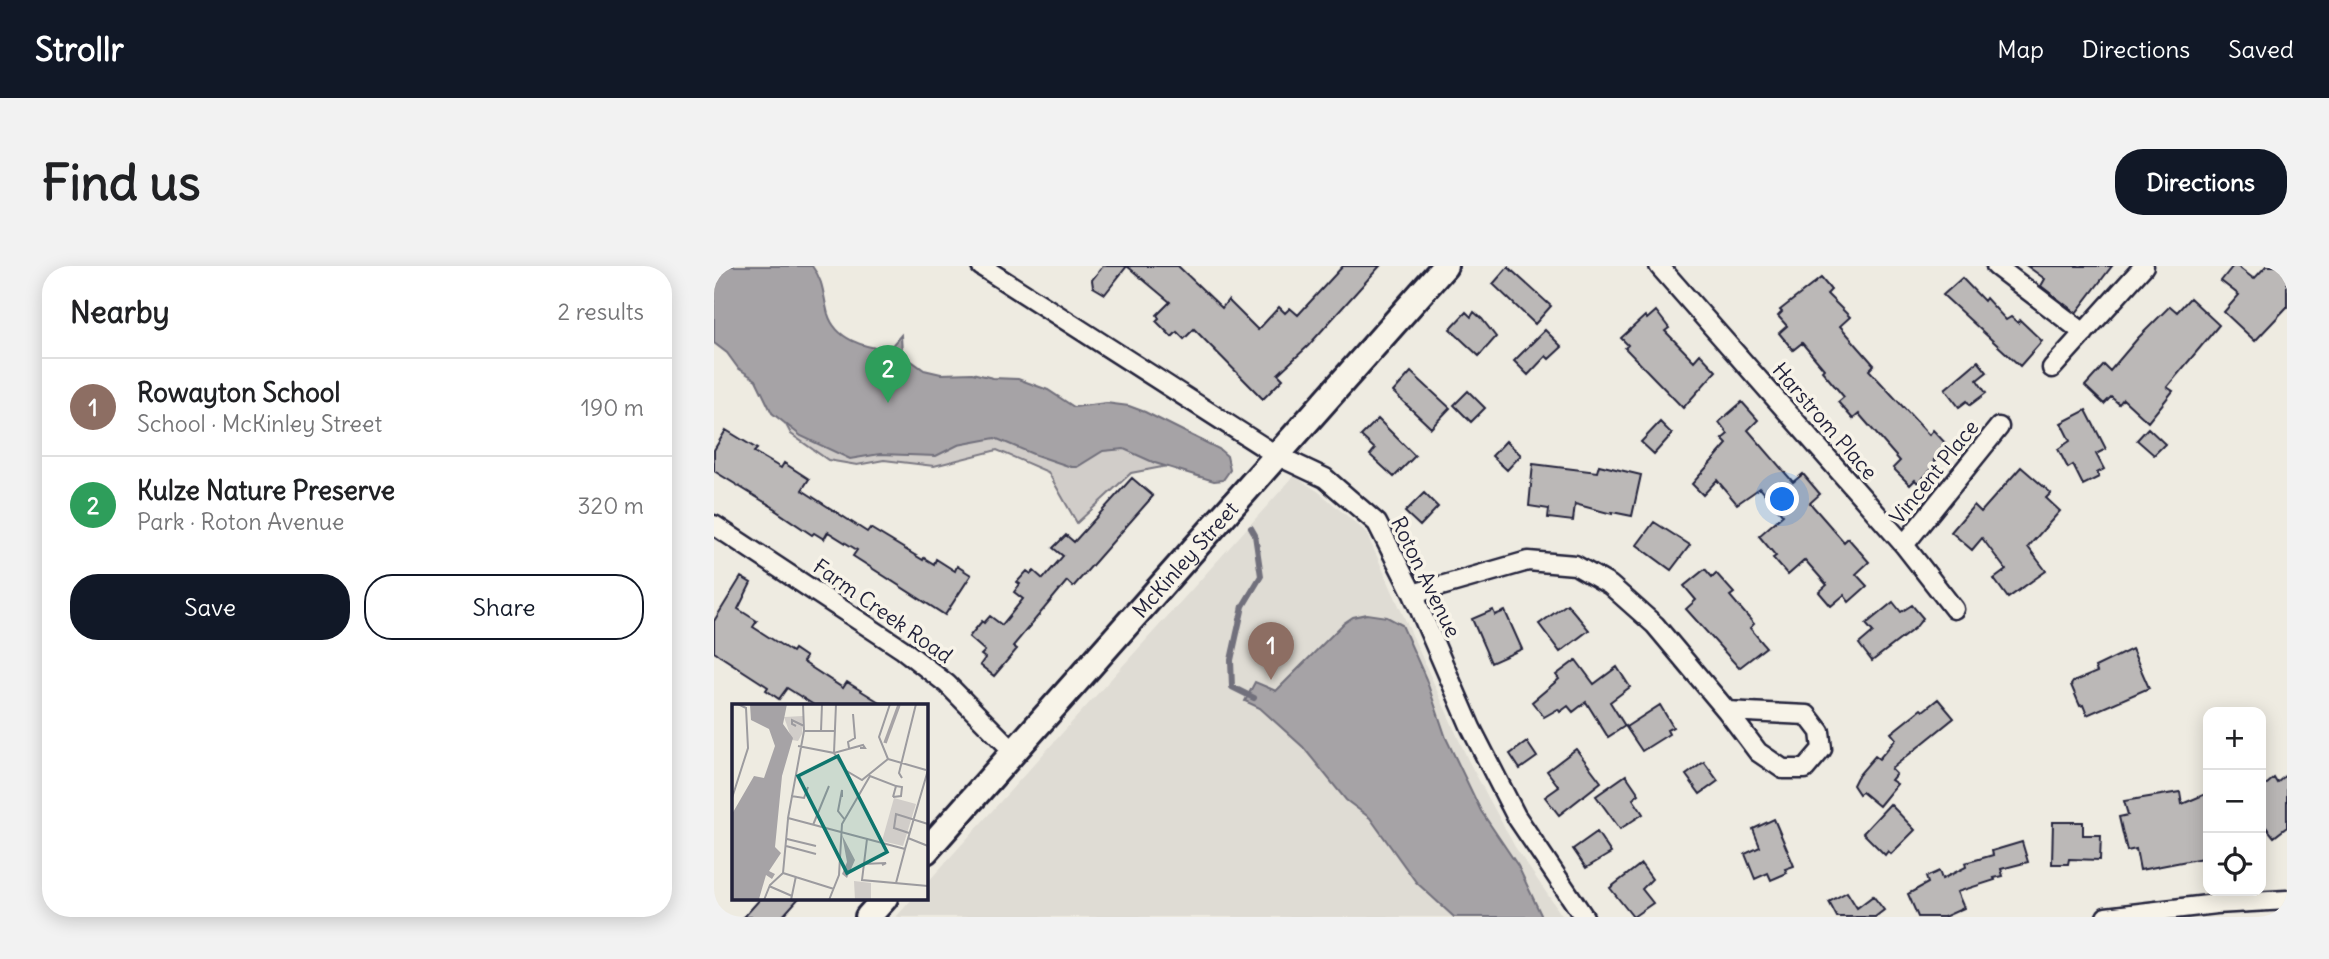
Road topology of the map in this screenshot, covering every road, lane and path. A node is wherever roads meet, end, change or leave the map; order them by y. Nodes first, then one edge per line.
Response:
1 (981, 266) edge
2 (1445, 266) edge
3 (1658, 266) edge
4 (1996, 266) edge
5 (2144, 266) edge
6 (2084, 333) junction
7 (2052, 368) dead end
8 (1999, 427) dead end
9 (1276, 455) junction
10 (717, 534) edge
11 (1904, 545) junction
12 (1413, 594) junction
13 (1955, 609) dead end
14 (1727, 710) junction
15 (1013, 751) junction
16 (928, 849) edge
17 (883, 900) edge
18 (2287, 900) edge
19 (868, 917) edge
20 (1584, 917) edge
21 (2106, 917) edge

1 - 9 street, Roton Avenue
2 - 9 main road, McKinley Street
3 - 11 street, Harstrom Place
4 - 6 street
5 - 6 street
6 - 7 street
8 - 11 street, Vincent Place
9 - 12 street, Roton Avenue
9 - 15 main road, McKinley Street
10 - 15 street, Farm Creek Road
11 - 13 street, Harstrom Place
12 - 14 street
12 - 20 street, Roton Avenue
14 - 14 street
15 - 16 main road, McKinley Street
17 - 19 main road
18 - 21 street

